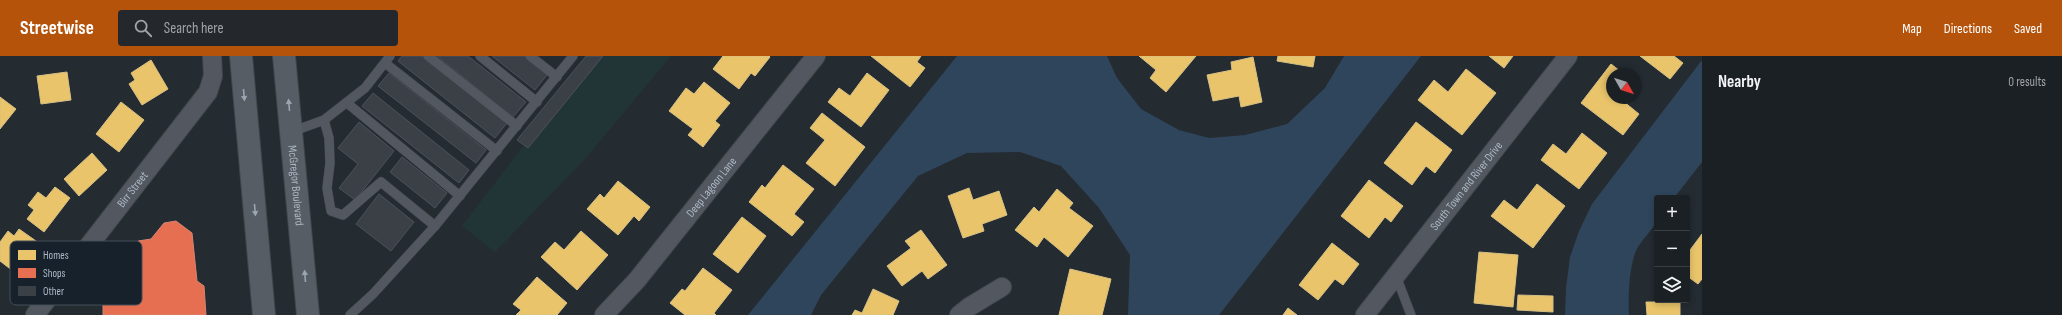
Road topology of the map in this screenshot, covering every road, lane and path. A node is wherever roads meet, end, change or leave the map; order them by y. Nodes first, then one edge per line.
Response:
1 (241, 56) edge
2 (284, 56) edge
3 (428, 56) edge
4 (480, 56) edge
5 (530, 56) edge
6 (573, 56) edge
7 (816, 56) edge
8 (1568, 56) edge
9 (212, 57) edge
10 (387, 60) edge
11 (557, 77) junction
12 (537, 102) junction
13 (347, 103) junction
14 (324, 120) junction
15 (517, 126) junction
16 (291, 132) junction
17 (497, 151) junction
18 (460, 196) junction
19 (435, 226) junction
20 (92, 241) edge
21 (1396, 276) junction
22 (1002, 287) dead end
23 (43, 305) edge
24 (35, 315) edge
25 (264, 315) edge
26 (308, 315) edge
27 (350, 315) edge
28 (604, 315) edge
29 (959, 315) edge
30 (1365, 315) edge
31 (1411, 315) edge

1 -> 25 main road
16 -> 2 main road, McGregor Boulevard
3 - 15 lane
4 - 12 lane
5 - 11 lane
6 - 11 lane
7 - 28 street, Deep Lagoon Lane
8 - 21 street, South Town and River Drive
9 - 20 street, Birr Street
10 - 13 lane
10 - 17 lane
11 - 12 lane
12 - 15 lane
13 - 14 lane
13 - 18 lane
14 - 16 lane
14 - 19 lane
15 - 17 lane
26 -> 16 main road, McGregor Boulevard
17 - 18 lane
18 - 19 lane
19 - 27 lane
21 - 30 street, South Town and River Drive
21 - 31 lane
22 - 29 street
23 - 24 street, Birr Street

